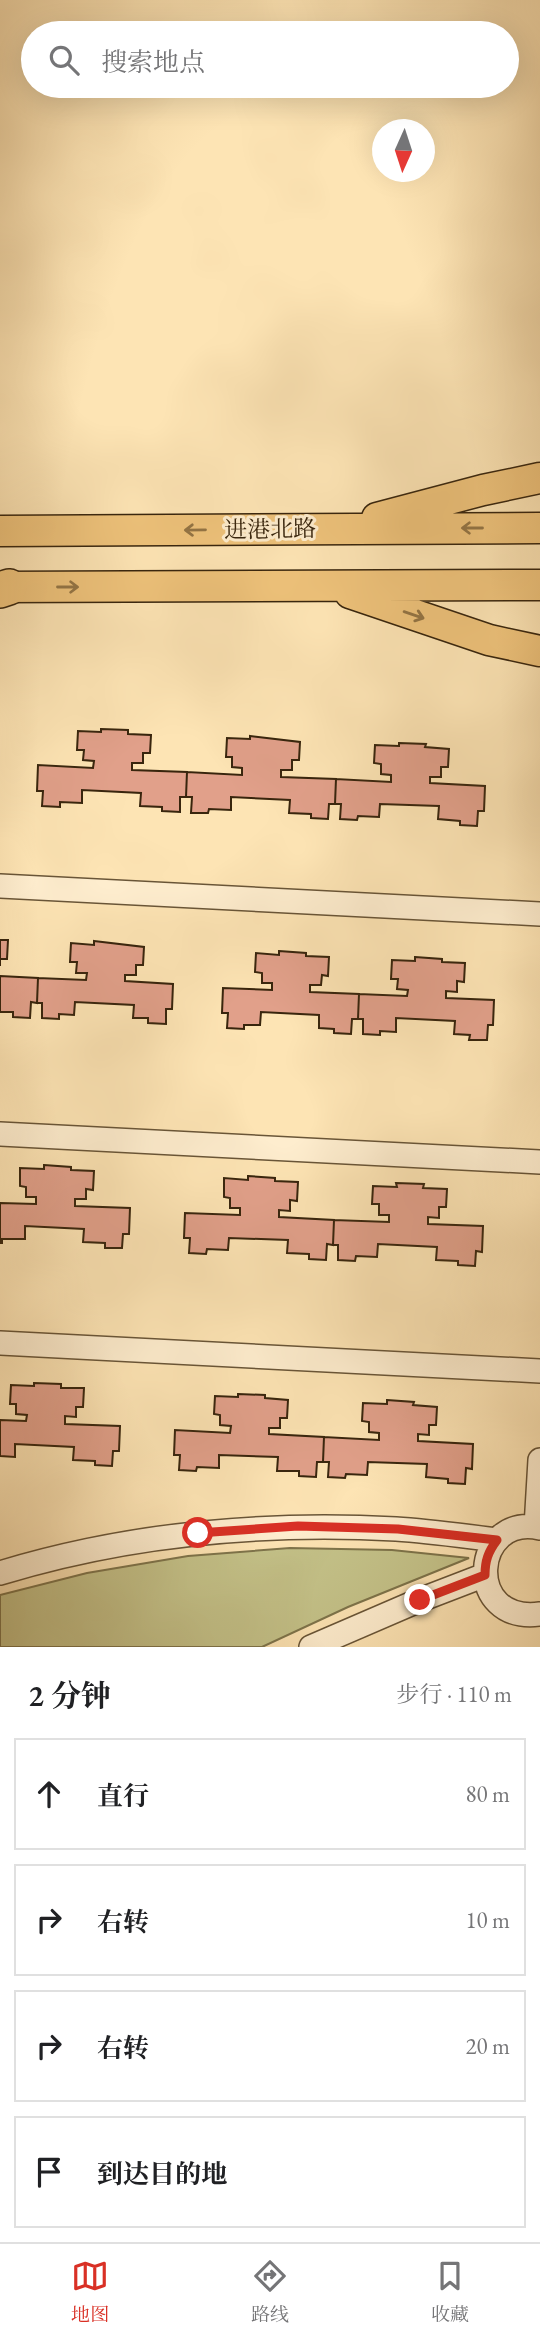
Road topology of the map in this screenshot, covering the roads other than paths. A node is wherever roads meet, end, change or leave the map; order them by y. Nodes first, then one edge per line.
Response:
1 (540, 478) edge
2 (335, 528) junction
3 (540, 528) edge
4 (0, 531) edge
5 (326, 585) junction
6 (540, 585) edge
7 (3, 588) edge
8 (540, 651) edge
9 (0, 886) edge
10 (540, 914) edge
11 (0, 1134) edge
12 (540, 1162) edge
13 (0, 1343) edge
14 (540, 1371) edge
15 (540, 1460) edge
16 (538, 1528) edge
17 (497, 1540) junction
18 (0, 1573) edge
19 (485, 1575) junction
20 (540, 1614) edge
21 (311, 1647) edge

1 - 2 main road
3 -> 2 main road, 进港北路
2 -> 4 main road, 进港北路
5 - 6 main road
7 -> 5 main road
5 -> 8 main road
9 - 10 lane
11 - 12 lane
13 - 14 lane
15 - 16 lane
16 - 17 lane
17 - 18 lane
17 - 19 lane
19 - 20 lane
19 - 21 lane

